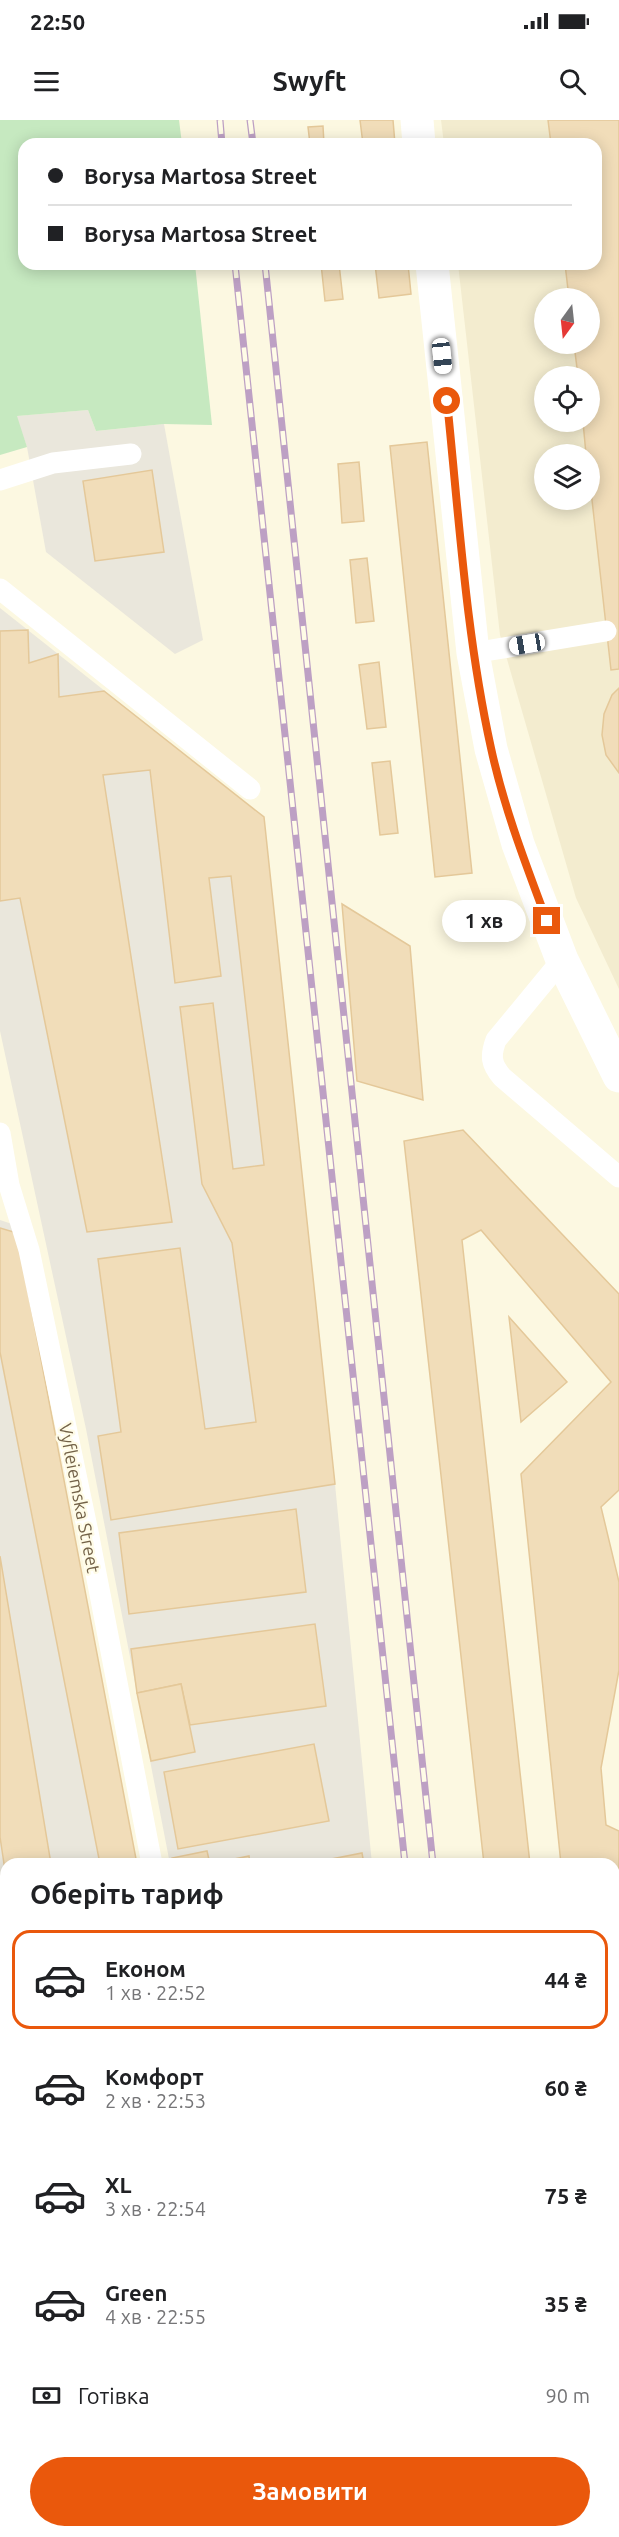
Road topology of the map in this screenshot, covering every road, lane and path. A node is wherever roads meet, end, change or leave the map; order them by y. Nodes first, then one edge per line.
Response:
1 (417, 120) edge
2 (418, 138) edge
3 (433, 270) edge
4 (131, 454) dead end
5 (0, 480) edge
6 (0, 589) edge
7 (606, 631) dead end
8 (473, 653) junction
9 (250, 789) dead end
10 (562, 960) junction
11 (619, 1076) edge
12 (0, 1133) edge
13 (619, 1177) edge
14 (151, 1858) edge

1 - 2 main road
3 - 8 main road
4 - 5 lane
6 - 9 lane
7 - 8 lane
8 - 10 main road
10 - 11 main road
10 - 13 lane
12 - 14 lane, Vyfleiemska Street

